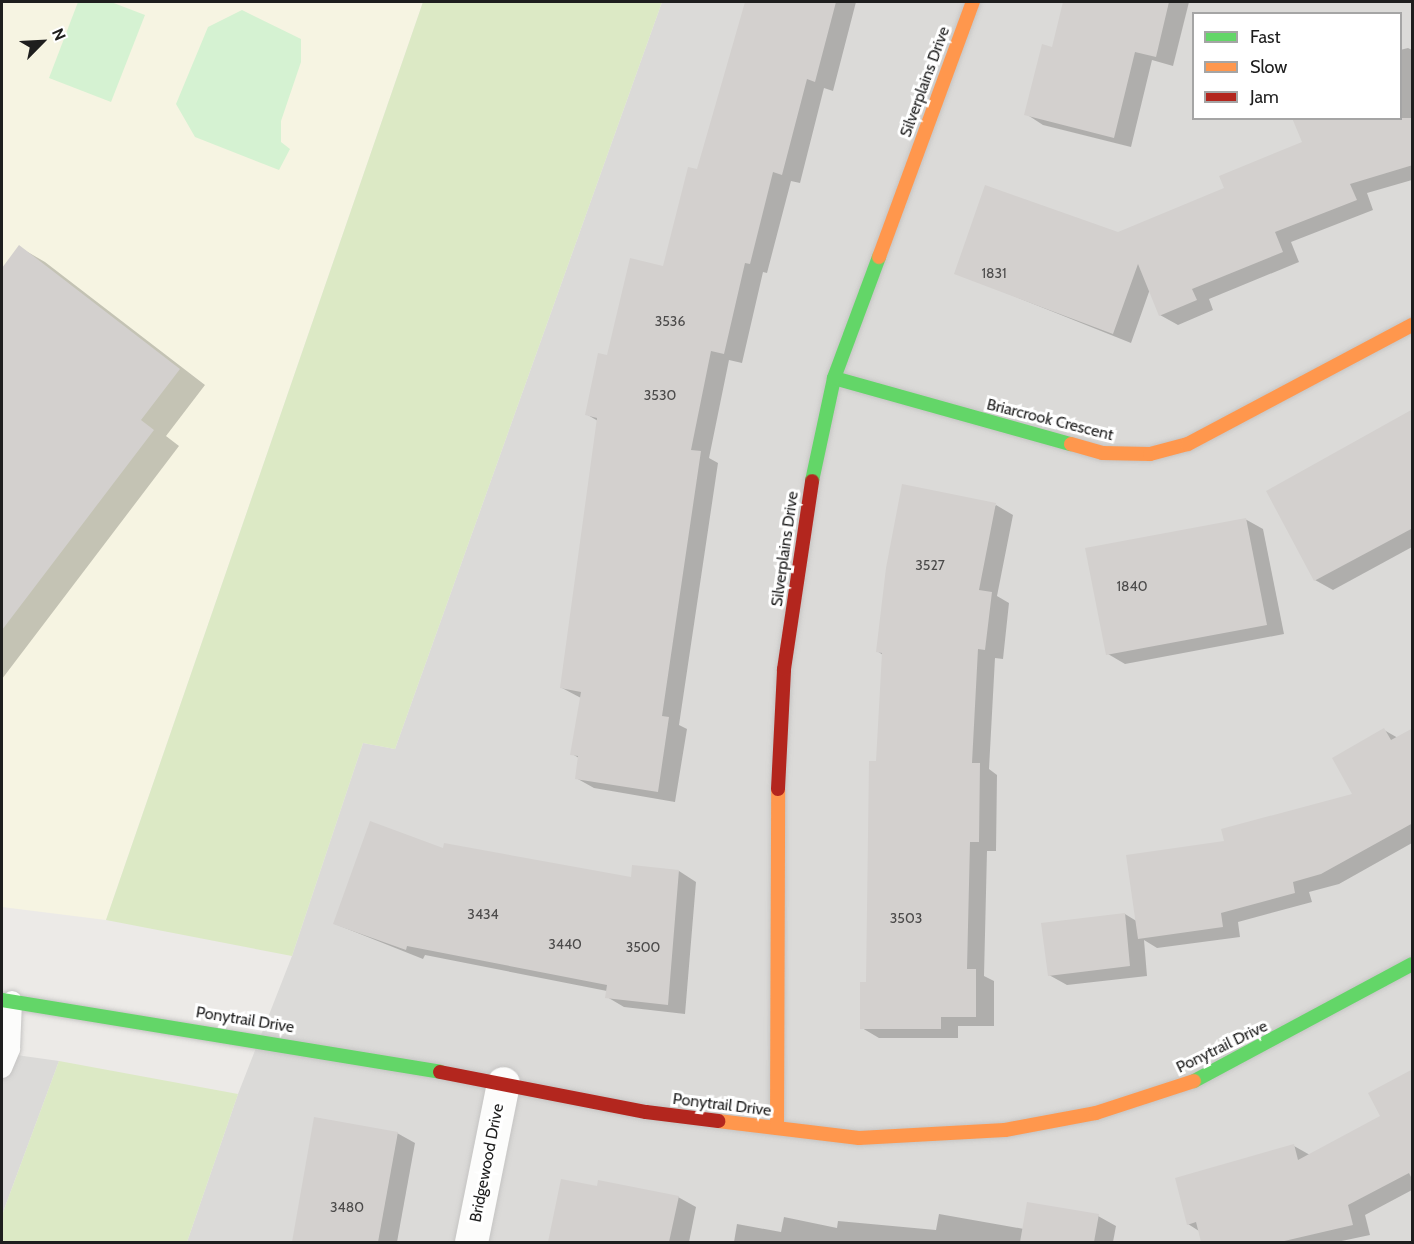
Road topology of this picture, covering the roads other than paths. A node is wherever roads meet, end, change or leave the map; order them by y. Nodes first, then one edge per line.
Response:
1 (973, 2) edge
2 (1413, 325) edge
3 (834, 378) junction
4 (1413, 964) edge
5 (7, 1000) edge
6 (2, 1068) edge
7 (503, 1083) junction
8 (777, 1128) junction
9 (471, 1242) edge

1 - 3 street, Silverplains Drive
2 - 3 street, Briarcrook Crescent
3 - 8 street, Silverplains Drive
4 - 8 street, Ponytrail Drive
5 - 6 lane
5 - 7 street, Ponytrail Drive
7 - 8 street, Ponytrail Drive
7 - 9 street, Bridgewood Drive

